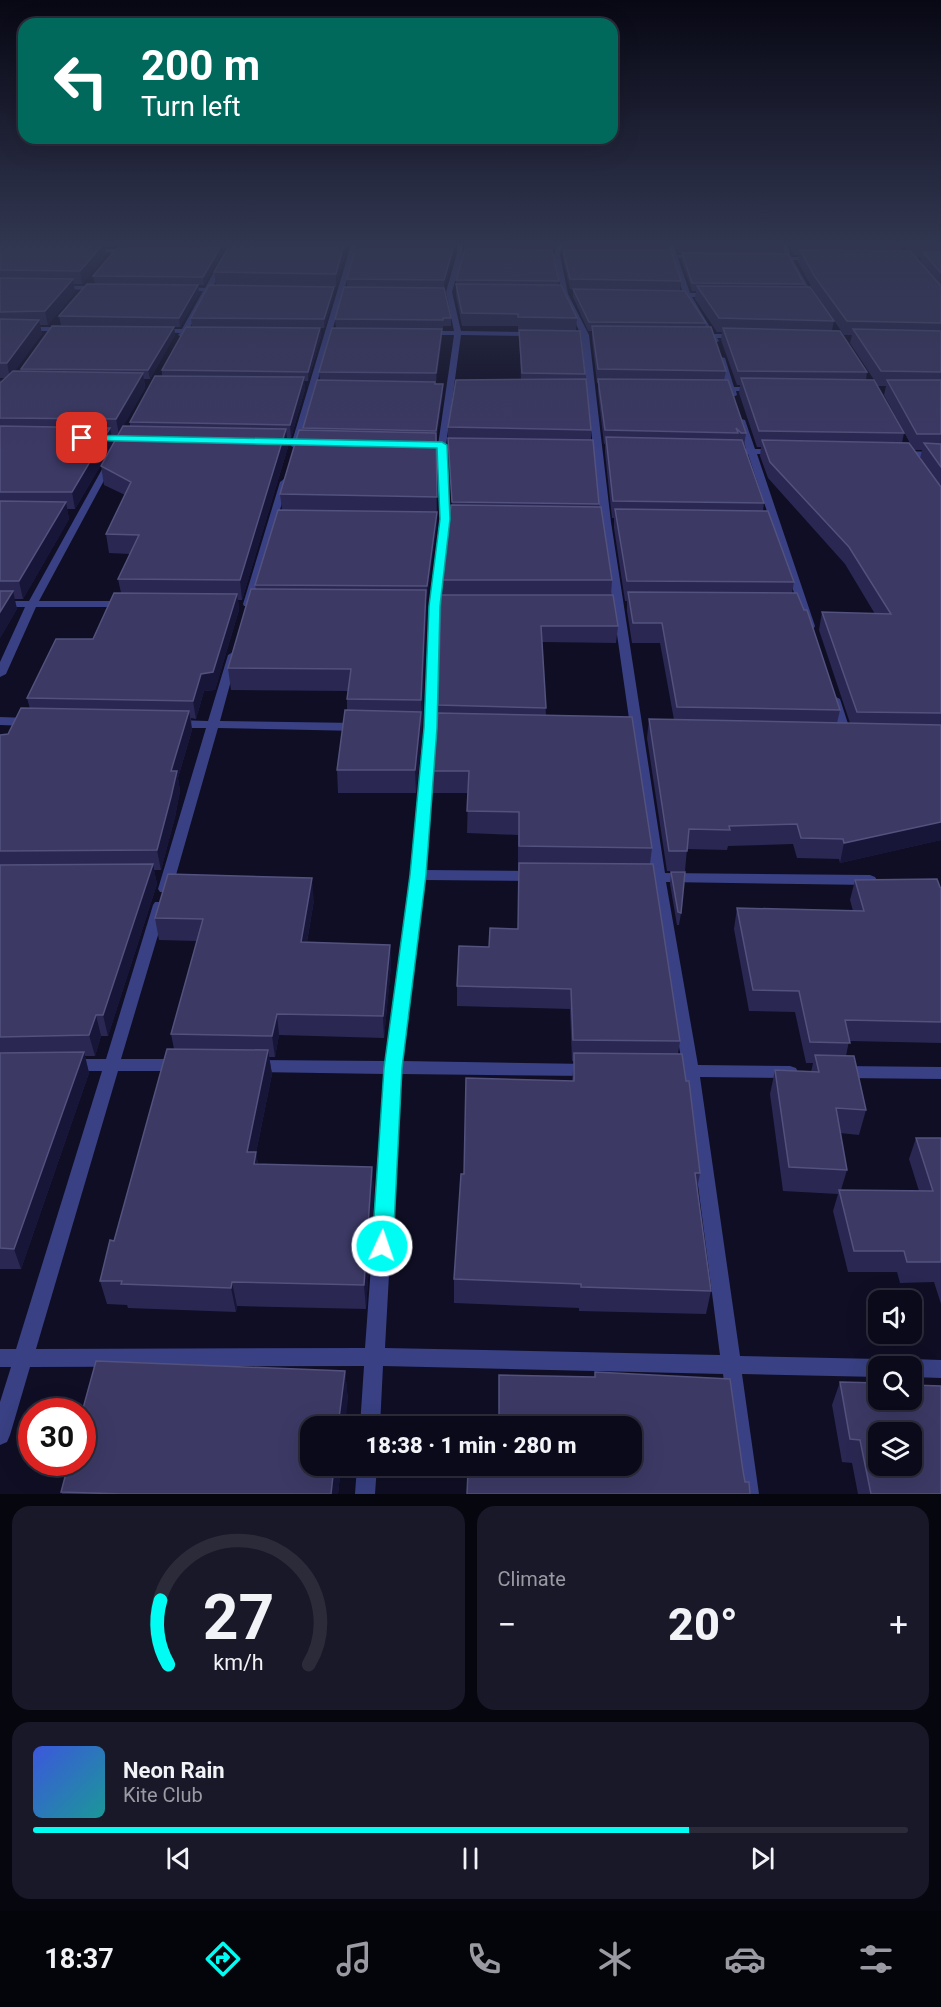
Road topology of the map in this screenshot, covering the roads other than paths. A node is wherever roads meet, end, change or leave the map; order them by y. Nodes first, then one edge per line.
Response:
1 (195, 312) edge
2 (334, 312) edge
3 (453, 312) edge
4 (574, 312) edge
5 (698, 312) edge
6 (58, 321) edge
7 (0, 329) edge
8 (51, 329) junction
9 (73, 330) edge
10 (150, 330) edge
11 (184, 331) junction
12 (206, 331) edge
13 (423, 333) edge
14 (458, 333) junction
15 (539, 334) edge
16 (574, 334) edge
17 (585, 335) junction
18 (597, 335) edge
19 (690, 336) edge
20 (714, 336) junction
21 (749, 336) edge
22 (45, 338) edge
23 (179, 340) edge
24 (440, 387) edge
25 (452, 388) junction
26 (463, 388) edge
27 (580, 388) edge
28 (591, 388) junction
29 (603, 388) edge
30 (708, 389) edge
31 (731, 389) junction
32 (765, 390) edge
33 (734, 399) edge
34 (738, 410) edge
35 (904, 444) edge
36 (295, 445) edge
37 (431, 445) edge
38 (442, 445) junction
39 (453, 445) edge
40 (587, 448) edge
41 (598, 448) junction
42 (610, 448) edge
43 (716, 450) edge
44 (751, 451) junction
45 (785, 452) edge
46 (887, 454) edge
47 (909, 454) junction
48 (941, 455) edge
49 (112, 458) edge
50 (916, 463) edge
51 (286, 475) edge
52 (68, 514) dead end
53 (80, 514) junction
54 (434, 519) edge
55 (445, 519) junction
56 (456, 519) edge
57 (0, 604) edge
58 (32, 604) junction
59 (140, 604) edge
60 (423, 606) edge
61 (434, 606) junction
62 (446, 606) edge
63 (247, 607) edge
64 (815, 639) edge
65 (235, 648) edge
66 (0, 674) edge
67 (829, 682) edge
68 (0, 721) edge
69 (35, 722) edge
70 (165, 723) edge
71 (213, 724) junction
72 (373, 727) edge
73 (846, 736) edge
74 (418, 875) junction
75 (544, 876) edge
76 (636, 877) edge
77 (659, 878) junction
78 (886, 881) edge
79 (113, 1064) junction
80 (56, 1065) edge
81 (195, 1065) edge
82 (241, 1066) edge
83 (393, 1068) junction
84 (607, 1070) edge
85 (667, 1071) edge
86 (691, 1071) junction
87 (941, 1073) edge
88 (376, 1357) junction
89 (0, 1358) edge
90 (24, 1358) junction
91 (731, 1365) junction
92 (868, 1368) edge
93 (922, 1368) edge
94 (941, 1369) edge
95 (371, 1416) edge
96 (0, 1434) edge
97 (366, 1476) edge
98 (365, 1494) edge
99 (749, 1494) edge

1 - 11 street
2 - 36 street
3 - 14 street
4 - 17 street
5 - 20 street
6 - 8 street
7 - 8 street
8 - 9 street
8 - 22 street
10 - 11 street
11 - 12 street
11 - 23 street
13 - 14 street
14 - 15 street
14 - 25 street
16 - 17 street
17 - 18 street
17 - 28 street
19 - 20 street
20 - 21 street
20 - 31 street
24 - 25 street
25 - 26 street
25 - 38 street
27 - 28 street
28 - 29 street
28 - 41 street
30 - 31 street
31 - 32 street
31 - 33 street
34 - 44 street
35 - 47 street
37 - 38 street
38 - 39 street
38 - 55 street
40 - 41 street
41 - 42 street
41 - 77 street
43 - 44 street
44 - 45 street
44 - 64 street
46 - 47 street
47 - 48 street
47 - 50 street
49 - 53 street
51 - 63 street
52 - 53 street
53 - 58 street
54 - 55 street
55 - 56 street
55 - 61 street
57 - 58 street
58 - 59 street
58 - 66 street
60 - 61 street
61 - 62 street
61 - 74 street
65 - 71 street
67 - 73 street
68 - 69 street
70 - 71 street
71 - 72 street
71 - 79 street
74 - 75 street
74 - 83 street
76 - 77 street
77 - 78 street
77 - 86 street
79 - 80 street
79 - 81 street
79 - 90 street
82 - 83 street
83 - 84 street
83 - 88 street
85 - 86 street
86 - 87 street
86 - 91 street
88 - 90 street
88 - 91 street
88 - 95 street
89 - 90 street
90 - 96 street
91 - 92 street
91 - 99 street
93 - 94 street
97 - 98 street

